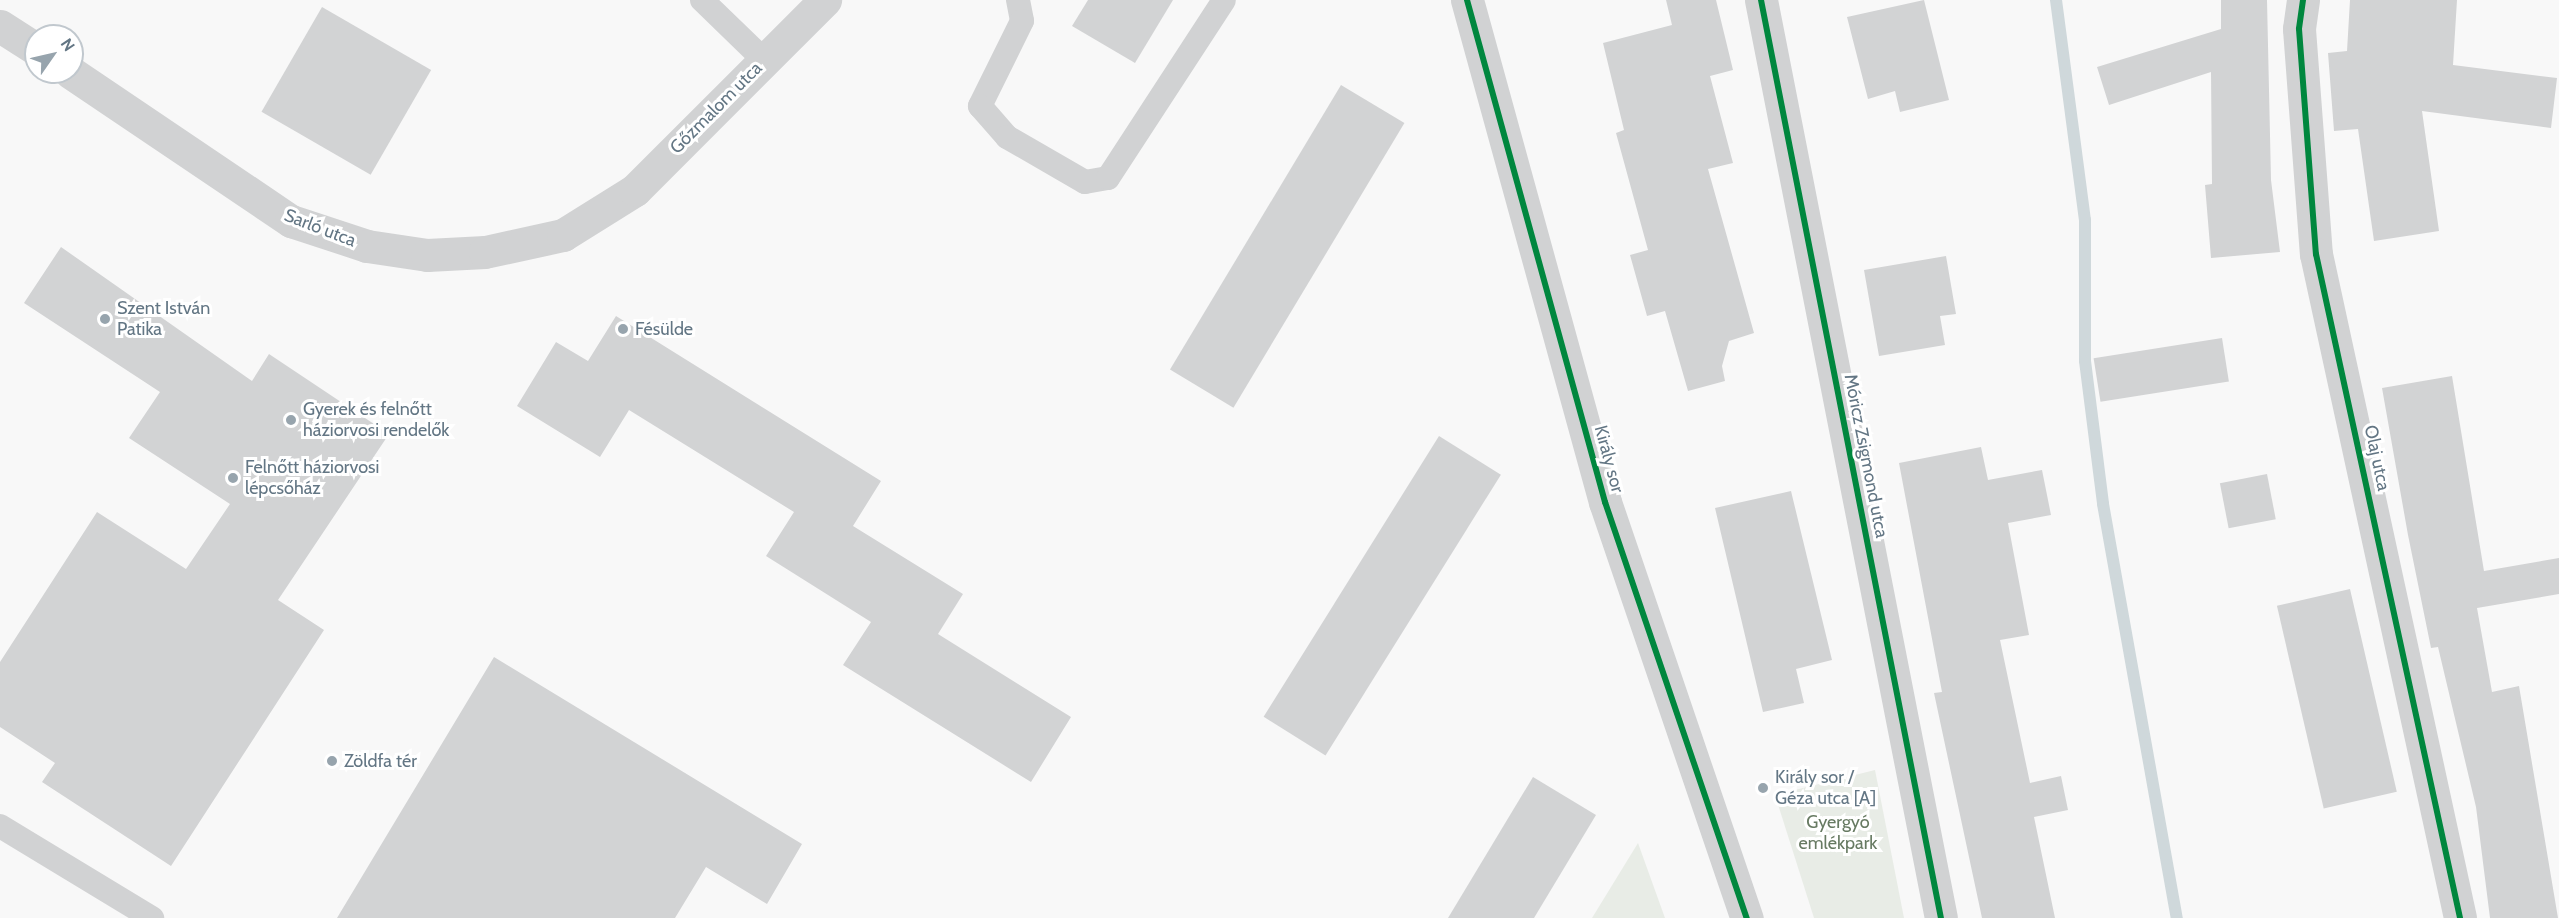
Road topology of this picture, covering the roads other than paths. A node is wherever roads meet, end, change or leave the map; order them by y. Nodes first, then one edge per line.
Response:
1 (702, 0) edge
2 (825, 0) edge
3 (1018, 0) edge
4 (1224, 0) edge
5 (1467, 0) edge
6 (1761, 0) edge
7 (2303, 0) edge
8 (764, 60) junction
9 (84, 81) edge
10 (603, 213) joint
11 (0, 826) edge
12 (152, 918) edge
13 (1747, 918) edge
14 (1941, 918) edge
15 (2460, 918) edge

1 - 8 lane
2 - 8 street, Gőzmalom utca
3 - 4 lane
5 - 13 street, Király sor
6 - 14 street, Móricz Zsigmond utca
7 - 15 street, Olaj utca
8 - 10 street, Gőzmalom utca
9 - 10 street, Sarló utca
11 - 12 lane

